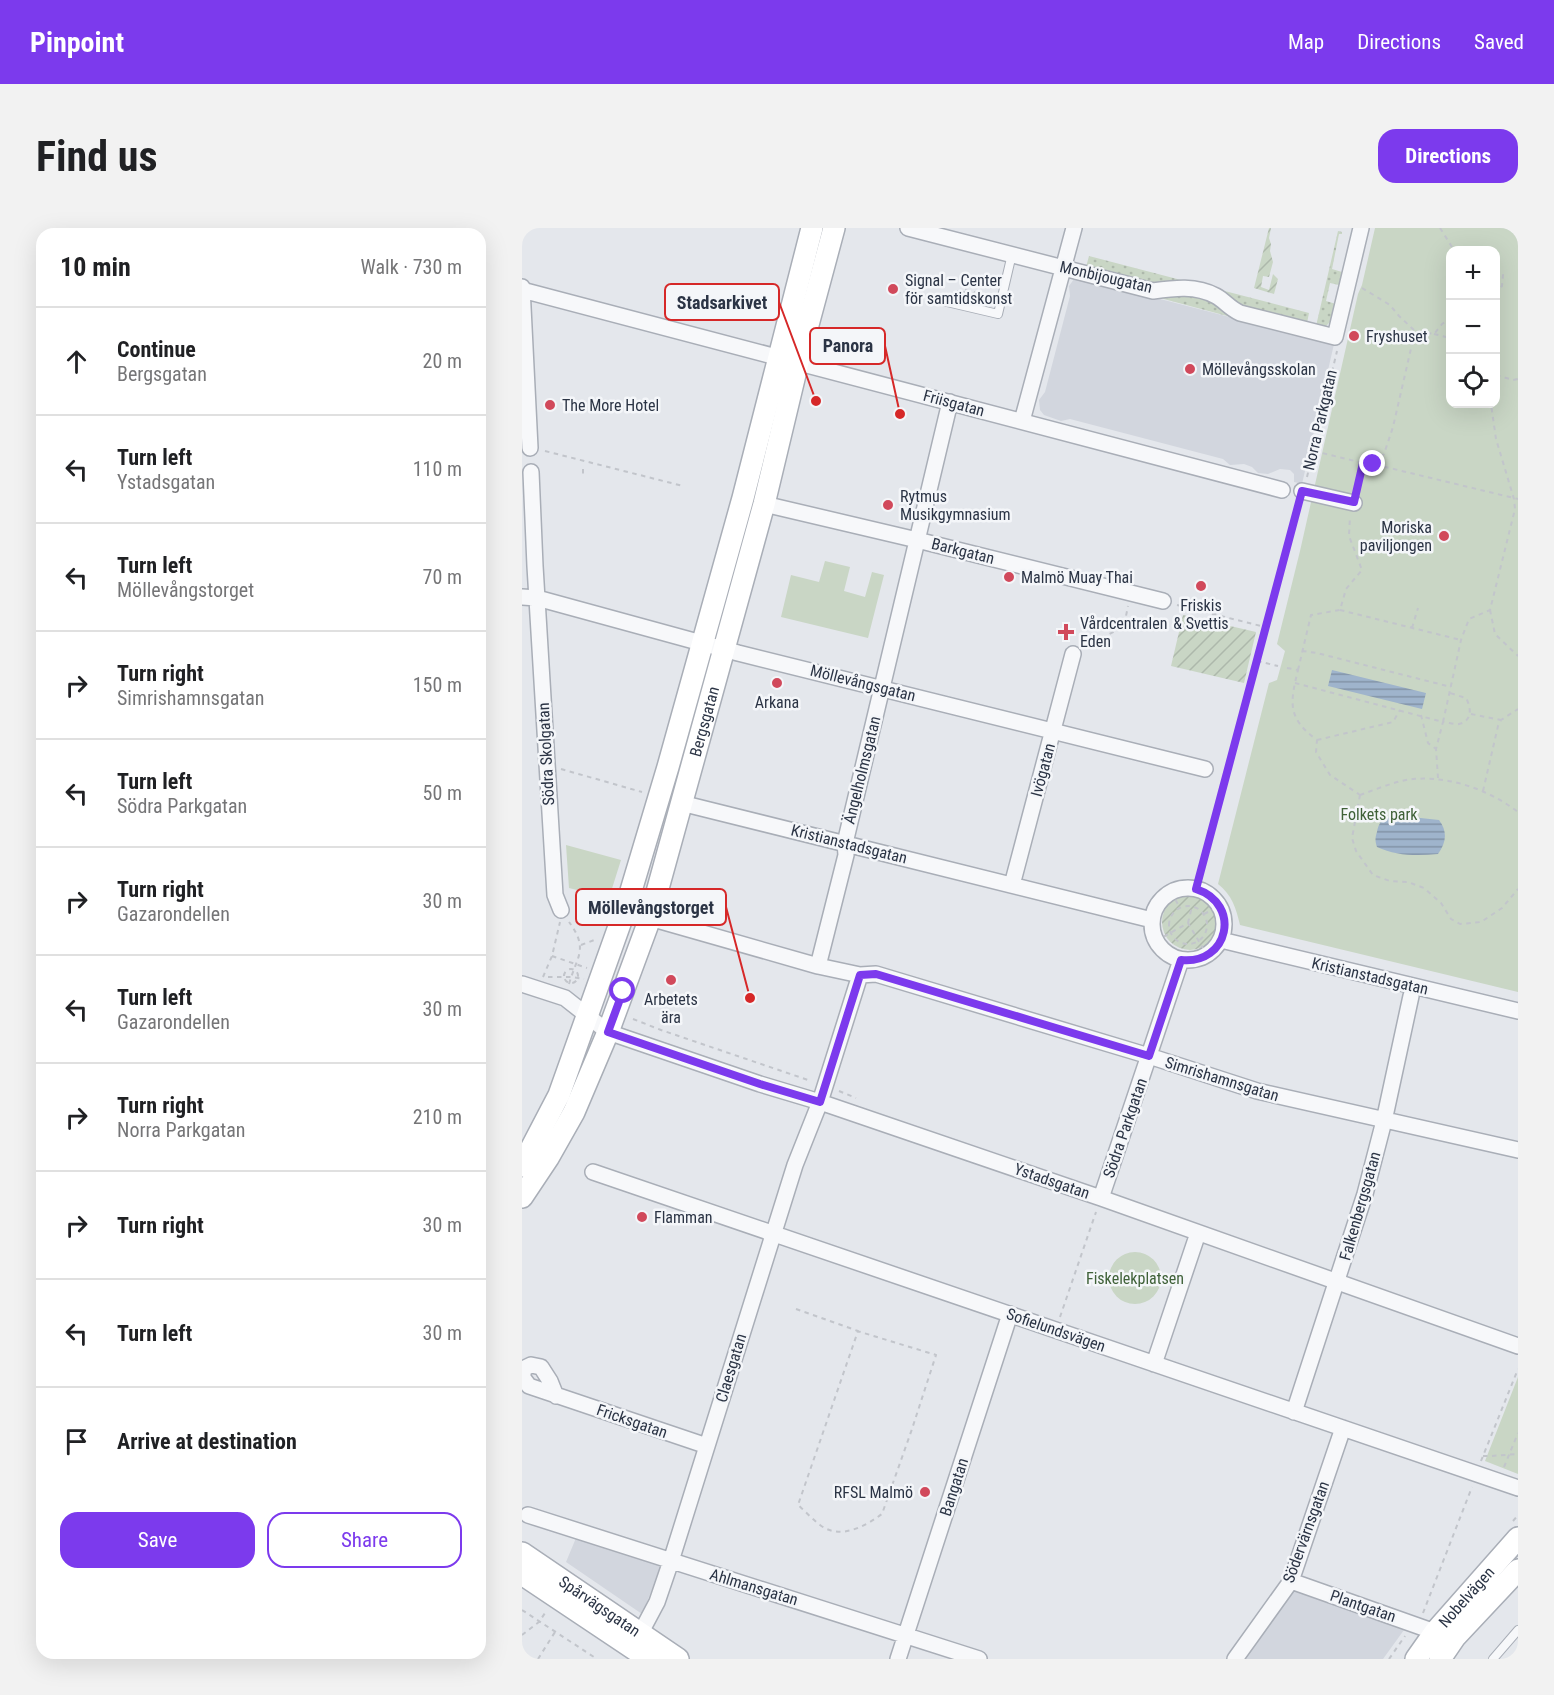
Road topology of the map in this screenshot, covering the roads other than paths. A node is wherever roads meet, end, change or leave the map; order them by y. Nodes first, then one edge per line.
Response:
1 (812, 228) edge
2 (834, 228) edge
3 (908, 228) edge
4 (1074, 228) edge
5 (1361, 228) edge
6 (1012, 254) junction
7 (1064, 267) junction
8 (522, 289) edge
9 (934, 299) dead end
10 (778, 357) junction
11 (798, 362) junction
12 (950, 402) junction
13 (1022, 421) junction
14 (526, 448) edge
15 (531, 471) dead end
16 (1282, 490) dead end
17 (1302, 491) road end
18 (1354, 502) road end
19 (764, 504) junction
20 (917, 540) junction
21 (530, 597) edge
22 (1162, 601) road end
23 (702, 644) junction
24 (723, 649) junction
25 (1073, 654) road end
26 (882, 688) junction
27 (1053, 732) junction
28 (1205, 769) dead end
29 (681, 803) junction
30 (845, 843) junction
31 (1012, 885) junction
32 (561, 910) road end
33 (650, 918) junction
34 (1152, 920) junction
35 (1221, 940) junction
36 (1181, 960) junction
37 (818, 966) junction
38 (860, 975) junction
39 (522, 984) edge
40 (1411, 996) dead end
41 (1518, 1011) edge
42 (588, 1015) junction
43 (608, 1032) junction
44 (1149, 1056) junction
45 (820, 1102) junction
46 (1384, 1121) junction
47 (1518, 1150) edge
48 (522, 1167) edge
49 (594, 1172) dead end
50 (522, 1197) edge
51 (1101, 1198) junction
52 (1198, 1233) junction
53 (773, 1234) junction
54 (1336, 1282) junction
55 (1010, 1314) junction
56 (1518, 1347) edge
57 (1154, 1364) junction
58 (556, 1396) dead end
59 (1294, 1412) junction
60 (1343, 1428) junction
61 (707, 1446) junction
62 (1518, 1488) edge
63 (528, 1515) dead end
64 (1518, 1538) edge
65 (522, 1553) edge
66 (671, 1561) junction
67 (1518, 1570) edge
68 (522, 1574) edge
69 (1291, 1581) junction
70 (1518, 1630) edge
71 (1435, 1632) junction
72 (640, 1634) junction
73 (906, 1635) junction
74 (649, 1659) edge
75 (678, 1659) edge
76 (898, 1659) edge
77 (979, 1659) edge
78 (1235, 1659) edge
79 (1416, 1659) edge
80 (1440, 1659) edge
81 (1493, 1659) edge

1 - 10 street, Bergsgatan
2 - 11 street, Bergsgatan
3 - 6 street, Monbijougatan
4 - 7 street
5 - 7 street, Monbijougatan
6 - 7 street, Monbijougatan
6 - 9 lane
7 - 13 street
8 - 10 street, Friisgatan
8 - 14 street
10 - 11 street, Friisgatan
10 - 23 street, Bergsgatan
11 - 12 street, Friisgatan
11 - 19 street, Bergsgatan
12 - 13 street, Friisgatan
12 - 20 street, Ängelholmsgatan
13 - 16 street, Friisgatan
15 - 21 street, Södra Skolgatan
17 - 18 street
19 - 20 street, Barkgatan
19 - 24 street, Bergsgatan
20 - 22 street, Barkgatan
20 - 26 street, Ängelholmsgatan
21 - 23 street, Möllevångsgatan
21 - 32 street, Södra Skolgatan
23 - 24 street, Möllevångsgatan
23 - 42 street, Bergsgatan
24 - 26 street, Möllevångsgatan
24 - 29 street, Bergsgatan
25 - 27 street, Ivögatan
26 - 27 street, Möllevångsgatan
26 - 30 street, Ängelholmsgatan
27 - 28 street, Möllevångsgatan
27 - 31 street, Ivögatan
29 - 30 street, Kristianstadsgatan
29 - 33 street, Bergsgatan
30 - 31 street, Kristianstadsgatan
30 - 37 street, Ängelholmsgatan
31 - 34 street, Kristianstadsgatan
33 - 37 street, Simrishamnsgatan
33 - 43 street, Bergsgatan
34 - 35 street
34 - 36 street
35 - 36 street
35 - 41 street, Kristianstadsgatan
36 - 44 street, Södra Parkgatan
37 - 38 street, Simrishamnsgatan
38 - 44 street, Simrishamnsgatan
38 - 45 street, Claesgatan
39 - 42 street, Ystadsgatan
40 - 46 street, Falkenbergsgatan
42 - 43 street, Ystadsgatan
42 - 48 street, Bergsgatan
43 - 45 street, Ystadsgatan
43 - 50 street, Bergsgatan
44 - 46 street, Simrishamnsgatan
44 - 51 street, Södra Parkgatan
45 - 51 street, Ystadsgatan
45 - 53 street, Claesgatan
46 - 47 street, Simrishamnsgatan
46 - 54 street, Falkenbergsgatan
49 - 53 street, Sofielundsvägen
51 - 52 street, Ystadsgatan
52 - 54 street, Ystadsgatan
52 - 57 street
53 - 55 street, Sofielundsvägen
53 - 61 street, Claesgatan
54 - 56 street, Ystadsgatan
54 - 59 street, Falkenbergsgatan
55 - 57 street, Sofielundsvägen
55 - 73 street, Bangatan
57 - 59 street, Sofielundsvägen
58 - 61 street, Fricksgatan
59 - 60 street, Sofielundsvägen
60 - 62 street, Sofielundsvägen
60 - 69 street, Södervärnsgatan
61 - 66 street, Claesgatan
63 - 66 street, Ahlmansgatan
64 - 71 street, Nobelvägen
65 - 72 street, Spårvägsgatan
66 - 72 street, Claesgatan
66 - 73 street, Ahlmansgatan
67 - 80 street, Nobelvägen
68 - 74 street, Spårvägsgatan
69 - 71 street, Plantgatan
69 - 78 street, Södervärnsgatan
70 - 81 lane
71 - 79 street, Nobelvägen
72 - 75 street, Spårvägsgatan
73 - 76 street, Bangatan
73 - 77 street, Ahlmansgatan

